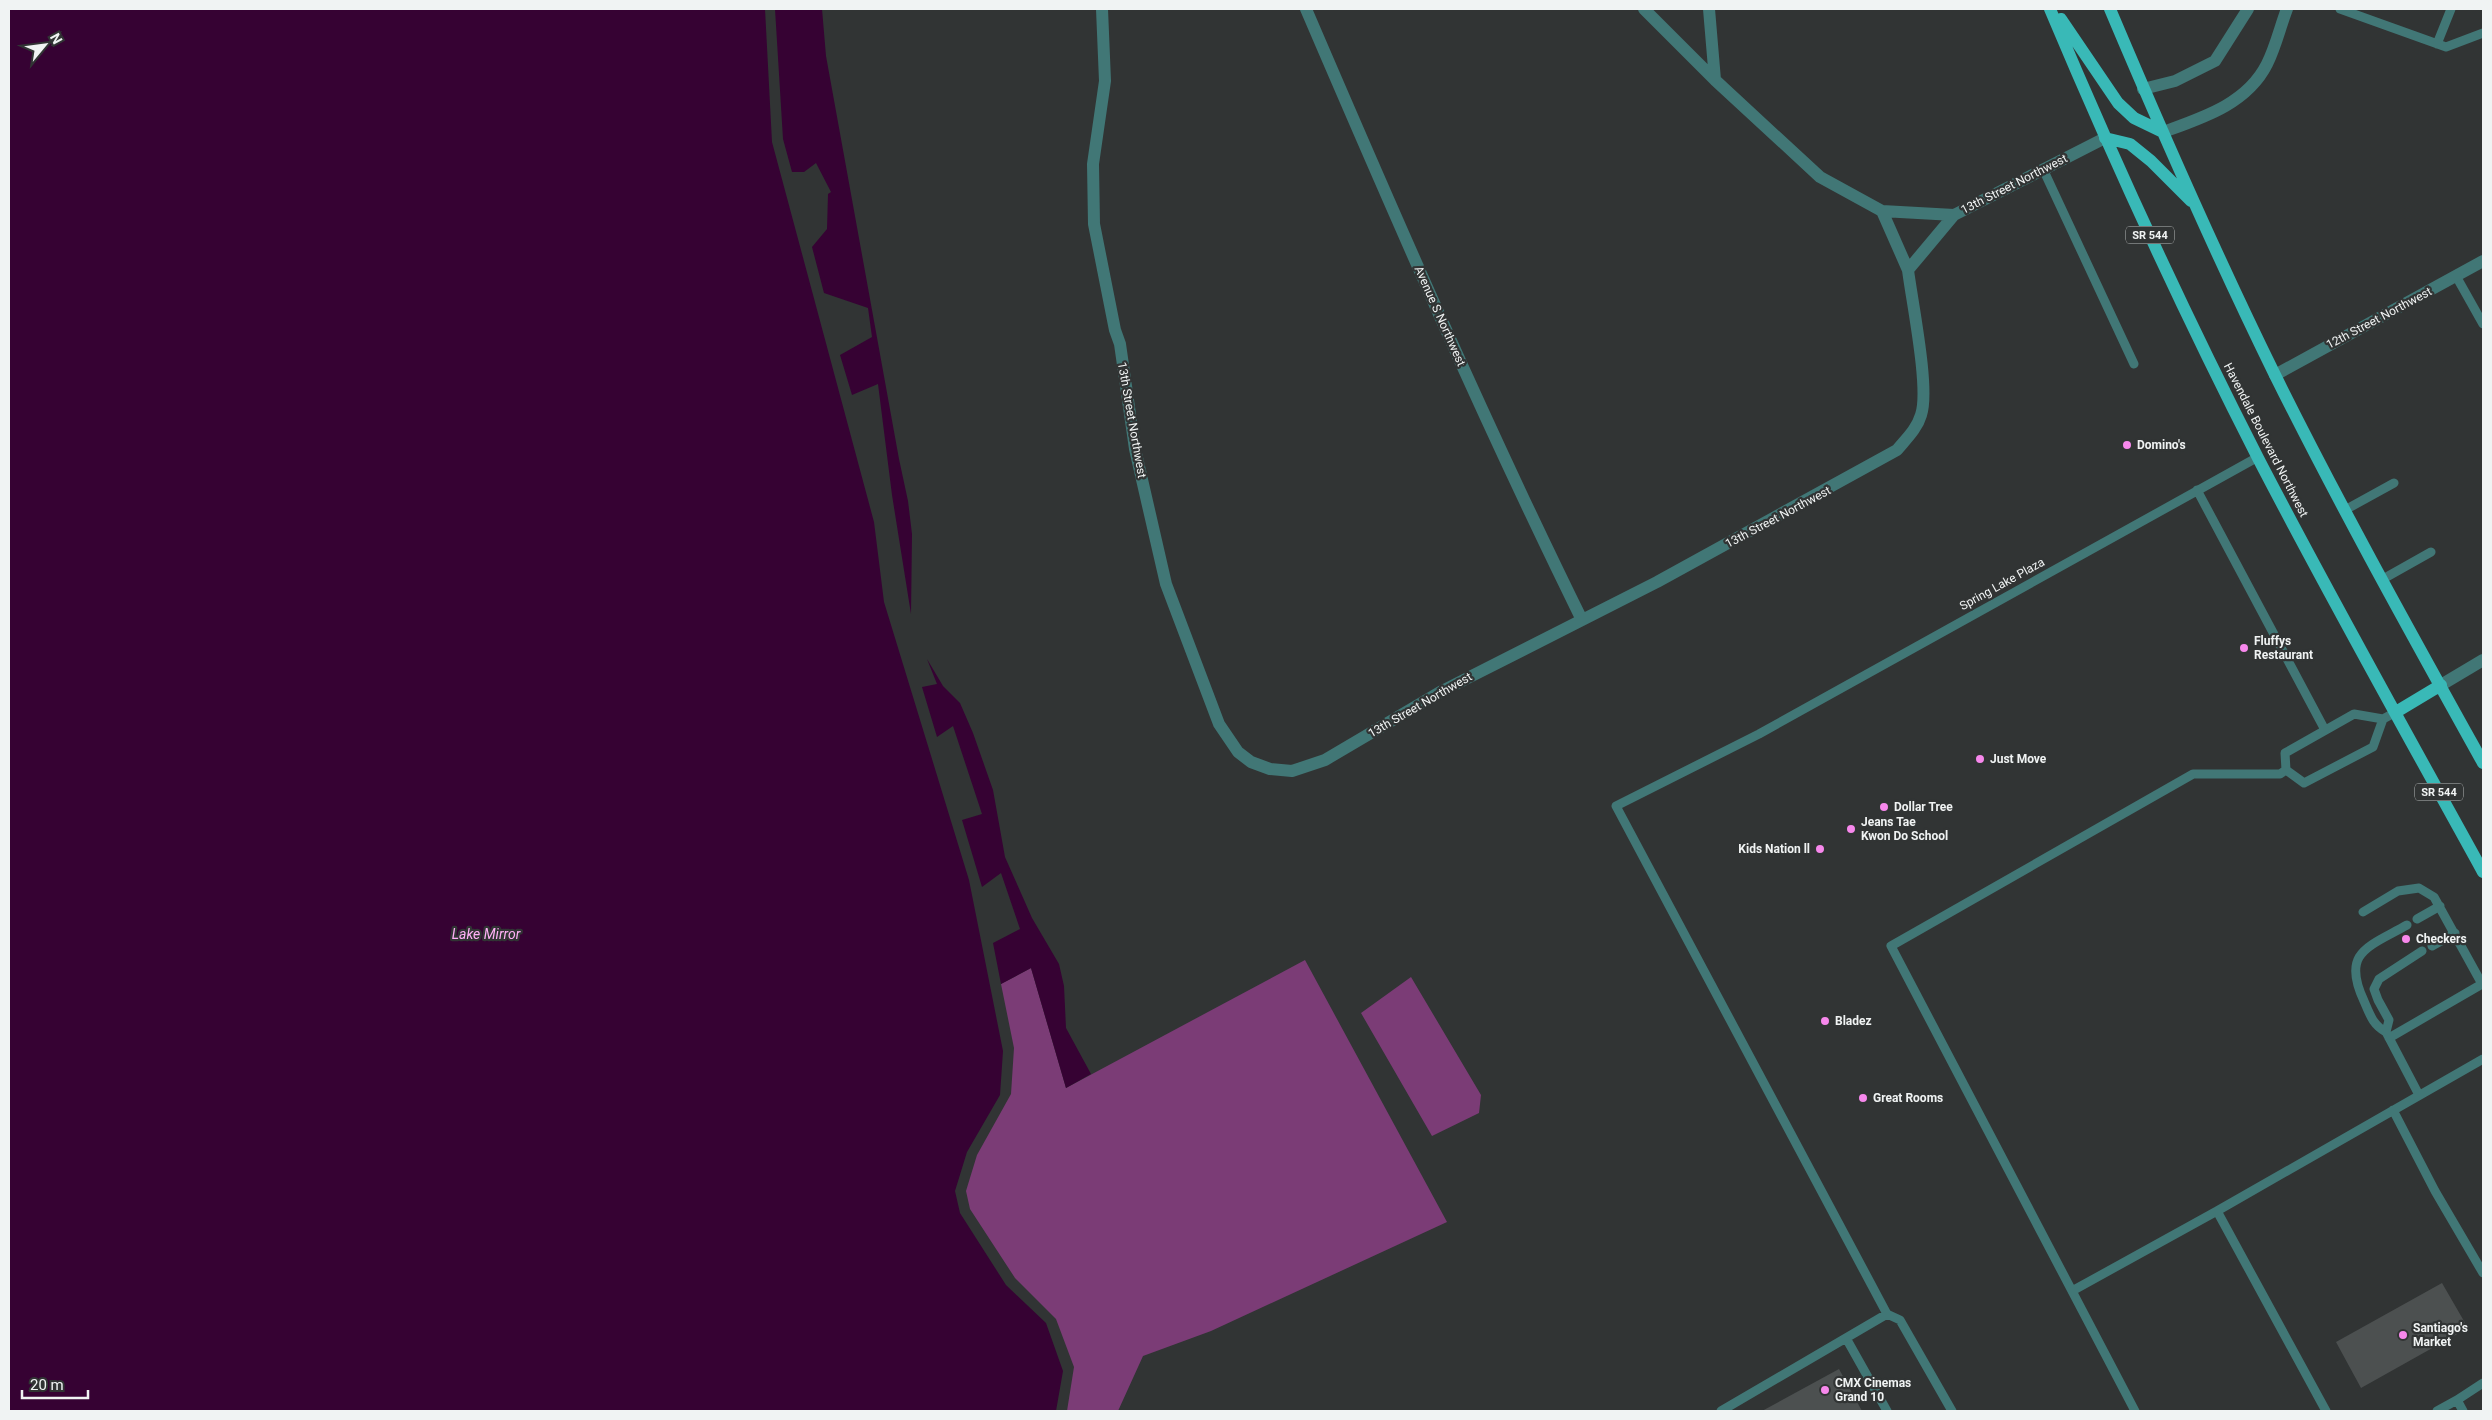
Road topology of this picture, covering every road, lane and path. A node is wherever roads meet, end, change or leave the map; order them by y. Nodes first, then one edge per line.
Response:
1 (1102, 9) edge
2 (1306, 9) edge
3 (1644, 9) edge
4 (1709, 9) edge
5 (2052, 9) edge
6 (2110, 9) edge
7 (2248, 9) edge
8 (2287, 9) edge
9 (2340, 9) edge
10 (2451, 9) edge
11 (2483, 33) edge
12 (2437, 44) junction
13 (1715, 80) junction
14 (2143, 89) junction
15 (2163, 132) junction
16 (2104, 138) junction
17 (2043, 169) junction
18 (2198, 208) junction
19 (1882, 211) junction
20 (1954, 214) junction
21 (2483, 261) edge
22 (1908, 270) junction
23 (2456, 276) junction
24 (2483, 324) edge
25 (2134, 364) dead end
26 (2275, 375) junction
27 (2258, 457) junction
28 (2394, 483) dead end
29 (2197, 490) junction
30 (2345, 510) junction
31 (2431, 552) dead end
32 (2383, 579) junction
33 (1582, 620) junction
34 (2483, 660) edge
35 (2441, 685) junction
36 (2396, 712) junction
37 (2383, 719) junction
38 (2325, 730) junction
39 (2483, 763) edge
40 (2286, 770) junction
41 (2483, 872) edge
42 (2440, 906) junction
43 (2362, 912) dead end
44 (2417, 919) dead end
45 (2407, 925) dead end
46 (2455, 933) junction
47 (2432, 946) dead end
48 (2422, 951) dead end
49 (2388, 1035) junction
50 (2483, 1059) edge
51 (2420, 1096) junction
52 (2393, 1110) junction
53 (2217, 1211) junction
54 (2483, 1273) edge
55 (2072, 1291) junction
56 (1887, 1314) junction
57 (1846, 1338) junction
58 (2483, 1383) edge
59 (2457, 1400) junction
60 (1721, 1411) edge
61 (1887, 1411) edge
62 (1952, 1411) edge
63 (2135, 1411) edge
64 (2326, 1411) edge
65 (2437, 1411) edge
66 (2463, 1411) edge

1 - 33 street, 13th Street Northwest
2 - 33 street, Avenue S Northwest
3 - 13 street
4 - 13 street
5 - 15 main road
5 - 16 main road, Havendale Boulevard Northwest / SR 544
6 - 14 main road
7 - 14 street
8 - 15 street
9 - 12 lane
10 - 12 lane
11 - 12 lane
13 - 19 street
14 - 15 main road
15 - 18 main road
16 - 17 street, 13th Street Northwest
16 - 18 main road
16 - 27 main road, Havendale Boulevard Northwest / SR 544
17 - 20 street, 13th Street Northwest
17 - 25 lane
18 - 26 main road
19 - 20 street
19 - 22 street
20 - 22 street, 13th Street Northwest
21 - 23 street, 12th Street Northwest
22 - 33 street, 13th Street Northwest
23 - 24 lane
23 - 26 street, 12th Street Northwest
26 - 30 main road
27 - 29 lane, Spring Lake Plaza
27 - 36 main road, Havendale Boulevard Northwest / SR 544
28 - 30 lane
29 - 38 lane
29 - 56 lane, Spring Lake Plaza
30 - 32 main road
31 - 32 lane
32 - 35 main road
34 - 35 street
35 - 36 main road
35 - 39 main road
36 - 37 lane
36 - 41 main road, Havendale Boulevard Northwest / SR 544
37 - 38 lane
37 - 40 lane
38 - 40 lane
40 - 55 lane
42 - 43 lane
42 - 44 lane
42 - 46 lane
45 - 49 lane
46 - 47 lane
46 - 49 lane
48 - 49 lane
49 - 51 lane
50 - 51 lane
51 - 52 lane
52 - 53 lane
52 - 54 lane
53 - 55 lane
53 - 64 lane
55 - 63 lane
56 - 57 lane
56 - 62 lane
57 - 60 lane
57 - 61 lane
58 - 59 lane
59 - 65 lane
59 - 66 lane

